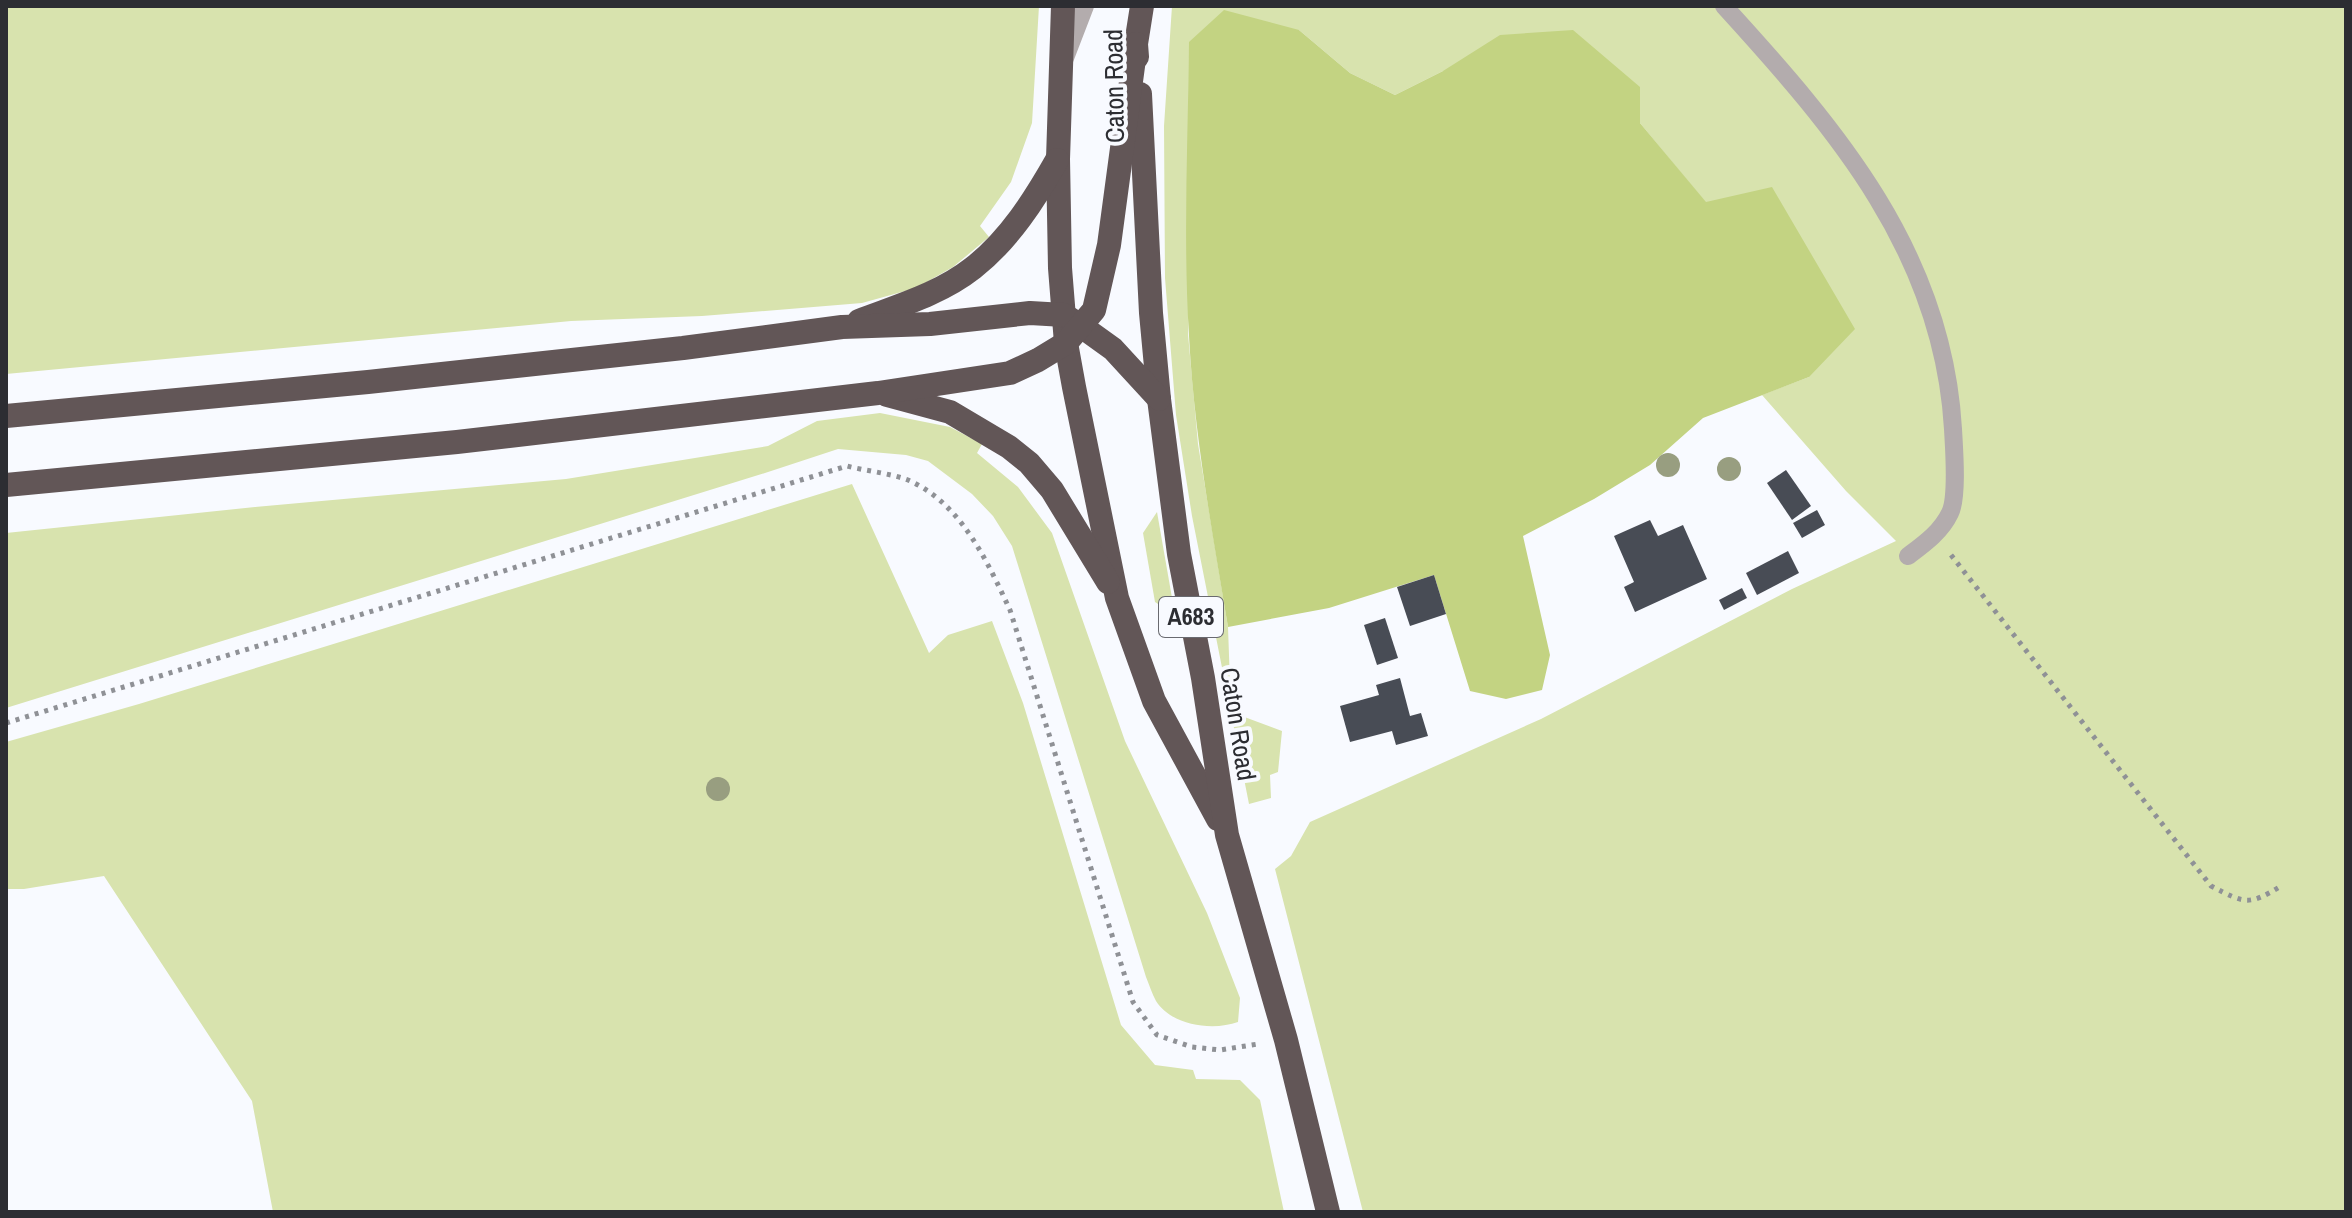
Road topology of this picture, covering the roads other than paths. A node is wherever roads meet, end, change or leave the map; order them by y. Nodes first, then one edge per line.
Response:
1 (1063, 6) edge
2 (1085, 6) edge
3 (1142, 6) edge
4 (1724, 6) edge
5 (1136, 44) junction
6 (1059, 75) junction
7 (1058, 159) junction
8 (842, 327) junction
9 (1070, 328) junction
10 (878, 393) junction
11 (1159, 399) junction
12 (6, 416) edge
13 (6, 485) edge
14 (1908, 556) dead end
15 (1117, 598) junction
16 (1227, 835) junction
17 (1326, 1204) edge

1 - 6 highway, Caton Road / A683
2 - 6 lane
3 - 5 highway, Caton Road / A683
4 - 14 lane
5 - 9 highway
5 - 11 highway, Caton Road / A683
6 - 7 highway, Caton Road / A683
7 - 8 highway
7 - 9 highway, Caton Road / A683
8 - 9 highway
8 - 12 highway
9 - 10 highway
9 - 11 highway
9 - 15 highway, Caton Road / A683
10 - 13 highway
10 - 15 highway
11 - 16 highway, Caton Road / A683
15 - 16 highway, Caton Road / A683
16 - 17 highway, A683

